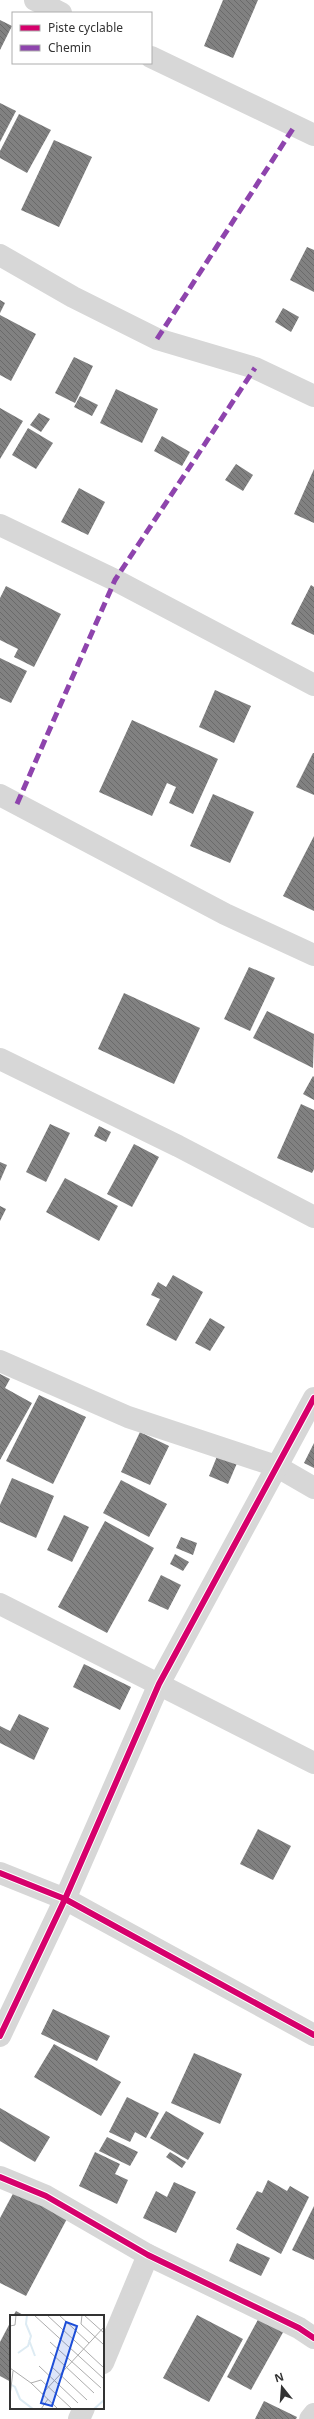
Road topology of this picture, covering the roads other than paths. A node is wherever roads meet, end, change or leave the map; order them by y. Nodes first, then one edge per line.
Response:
1 (35, 0) edge
2 (59, 12) edge
3 (152, 57) edge
4 (314, 135) edge
5 (0, 255) edge
6 (314, 396) edge
7 (0, 526) edge
8 (314, 685) edge
9 (0, 795) edge
10 (314, 955) edge
11 (0, 1060) edge
12 (314, 1217) edge
13 (0, 1361) edge
14 (314, 1398) edge
15 (276, 1466) junction
16 (314, 1488) edge
17 (0, 1604) edge
18 (159, 1684) junction
19 (314, 1763) edge
20 (0, 1873) edge
21 (65, 1899) junction
22 (314, 2035) edge
23 (0, 2036) edge
24 (0, 2177) edge
25 (148, 2255) junction
26 (314, 2338) edge
27 (104, 2361) edge
28 (84, 2409) edge
29 (314, 2414) edge
30 (79, 2419) edge
31 (310, 2419) edge

1 - 2 street
3 - 4 street
5 - 6 street
7 - 8 street
9 - 10 street
11 - 12 street
13 - 15 street
14 - 15 street
15 - 16 street
15 - 18 street
17 - 18 street
18 - 19 street
18 - 21 street
20 - 21 street
21 - 22 street
21 - 23 street
24 - 25 street
25 - 26 street
25 - 27 street
28 - 30 street
29 - 31 street

